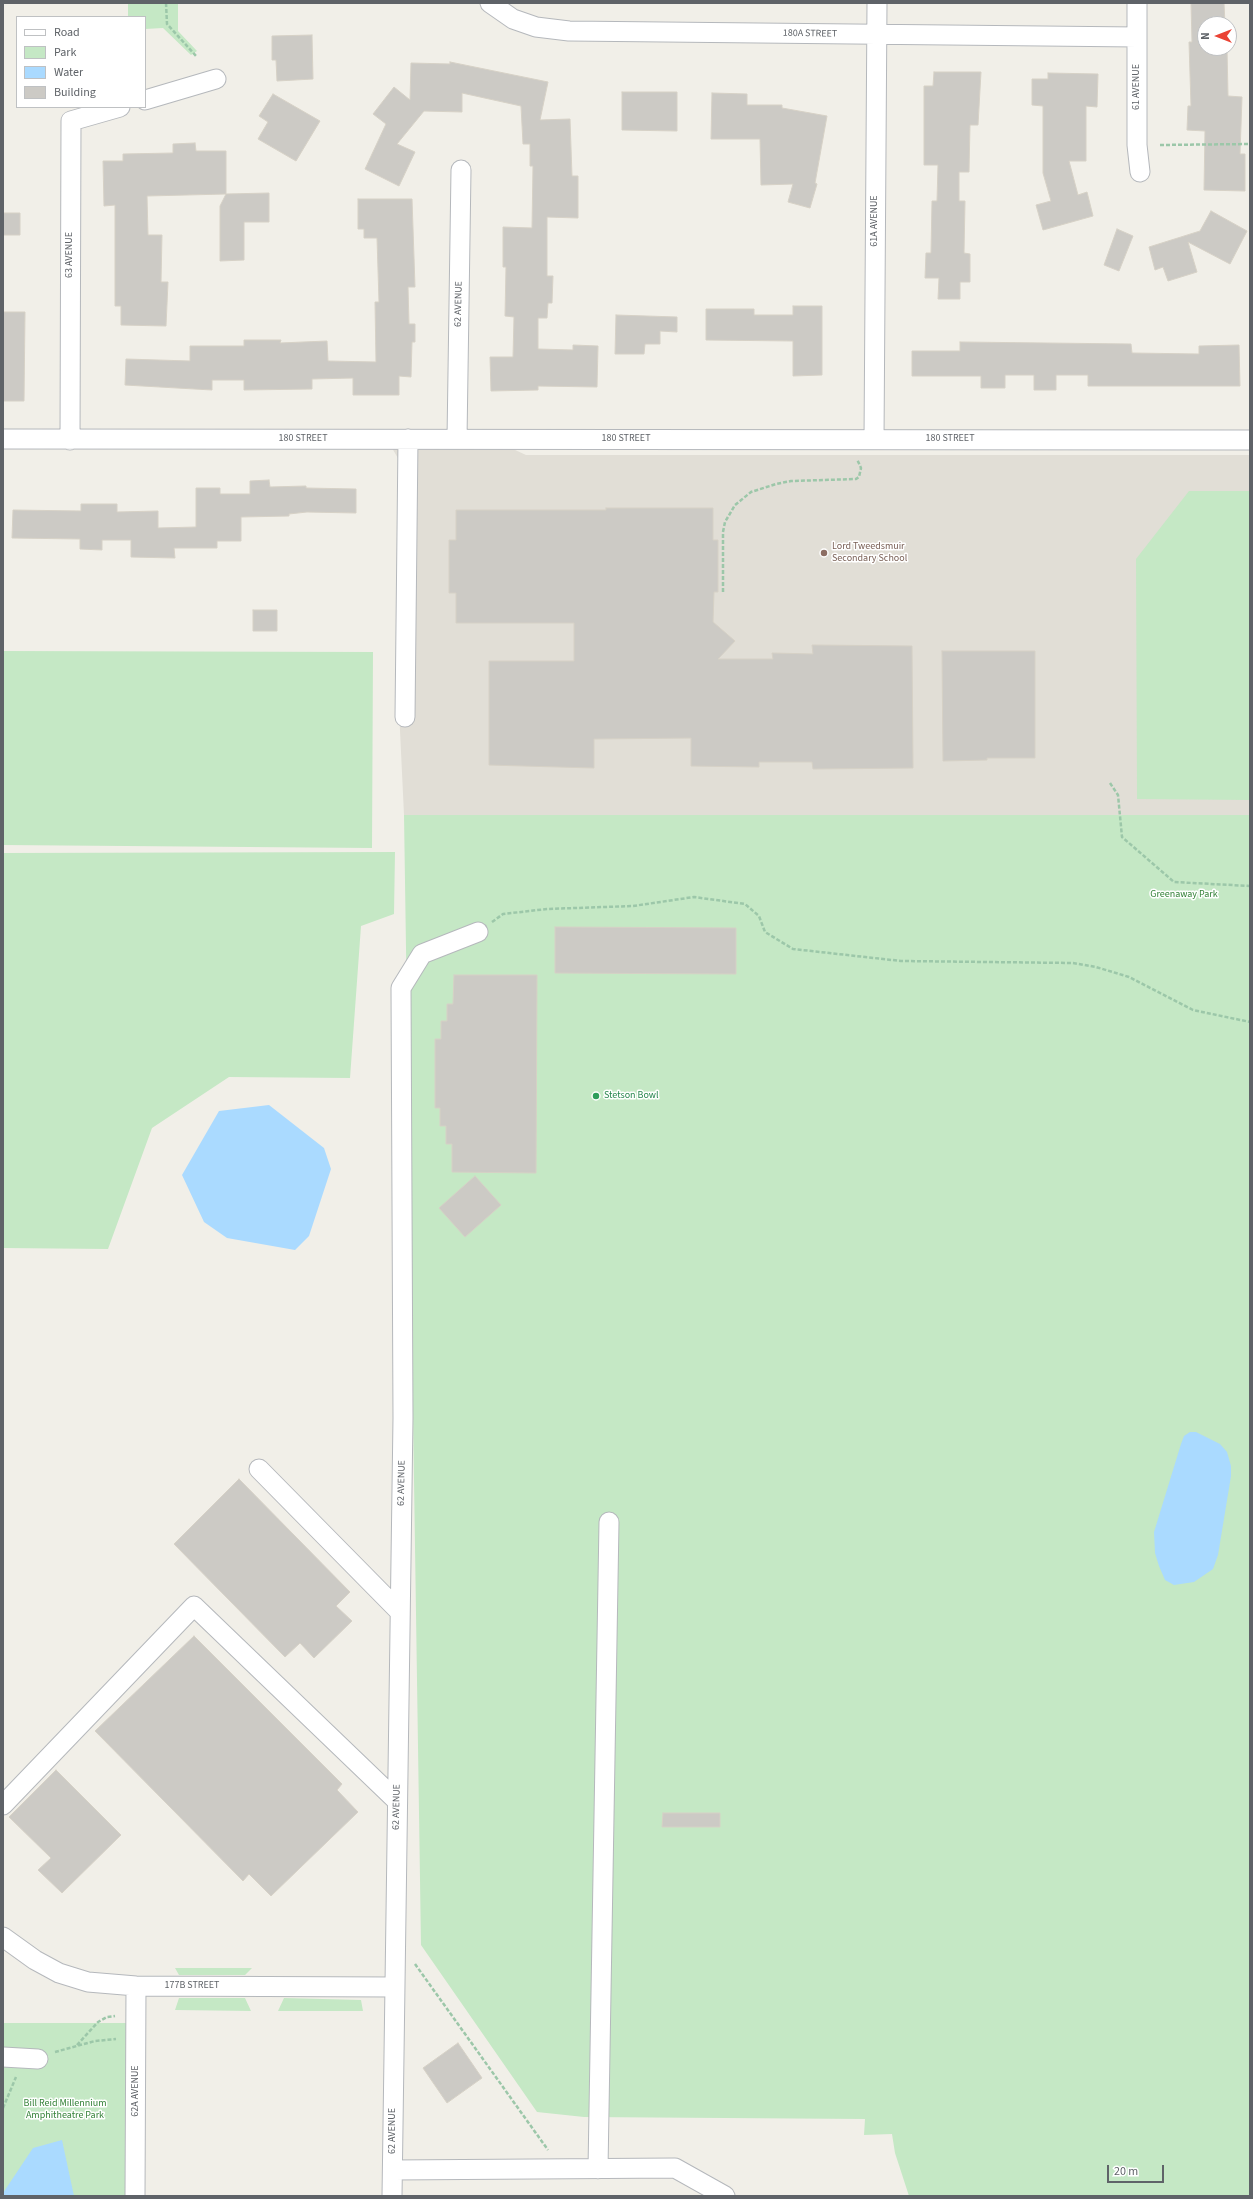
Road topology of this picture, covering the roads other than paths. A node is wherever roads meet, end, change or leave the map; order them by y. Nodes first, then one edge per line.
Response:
1 (490, 3) edge
2 (877, 3) edge
3 (1137, 3) edge
4 (877, 35) junction
5 (1137, 37) junction
6 (216, 79) dead end
7 (146, 100) edge
8 (116, 108) edge
9 (461, 170) dead end
10 (1140, 172) dead end
11 (3, 439) edge
12 (408, 439) junction
13 (457, 439) junction
14 (874, 439) junction
15 (70, 440) junction
16 (1250, 440) edge
17 (405, 717) dead end
18 (478, 932) road end
19 (259, 1469) dead end
20 (609, 1522) dead end
21 (400, 1612) junction
22 (397, 1801) junction
23 (3, 1805) edge
24 (3, 1938) edge
25 (136, 1986) junction
26 (394, 1987) junction
27 (3, 2057) edge
28 (38, 2059) dead end
29 (598, 2169) junction
30 (393, 2170) junction
31 (135, 2196) edge
32 (392, 2196) edge
33 (725, 2196) edge

1 - 4 street, 180A STREET
2 - 4 street, 61A AVENUE
3 - 5 street, 61 AVENUE
4 - 5 street, 180A STREET
4 - 14 street, 61A AVENUE
5 - 10 street, 61 AVENUE
6 - 7 street
8 - 15 street, 63 AVENUE
9 - 13 street, 62 AVENUE
11 - 15 street, 180 STREET
12 - 13 street, 180 STREET
12 - 15 street, 180 STREET
12 - 17 street
13 - 14 street, 180 STREET
14 - 16 street, 180 STREET
18 - 21 street, 62 AVENUE
19 - 21 street
20 - 29 street
21 - 22 street, 62 AVENUE
22 - 23 street
22 - 26 street, 62 AVENUE
24 - 25 street, 177B STREET
25 - 26 street, 177B STREET
25 - 31 street, 62A AVENUE
26 - 30 street, 62 AVENUE
27 - 28 street
29 - 30 street
29 - 33 street
30 - 32 street, 62 AVENUE

